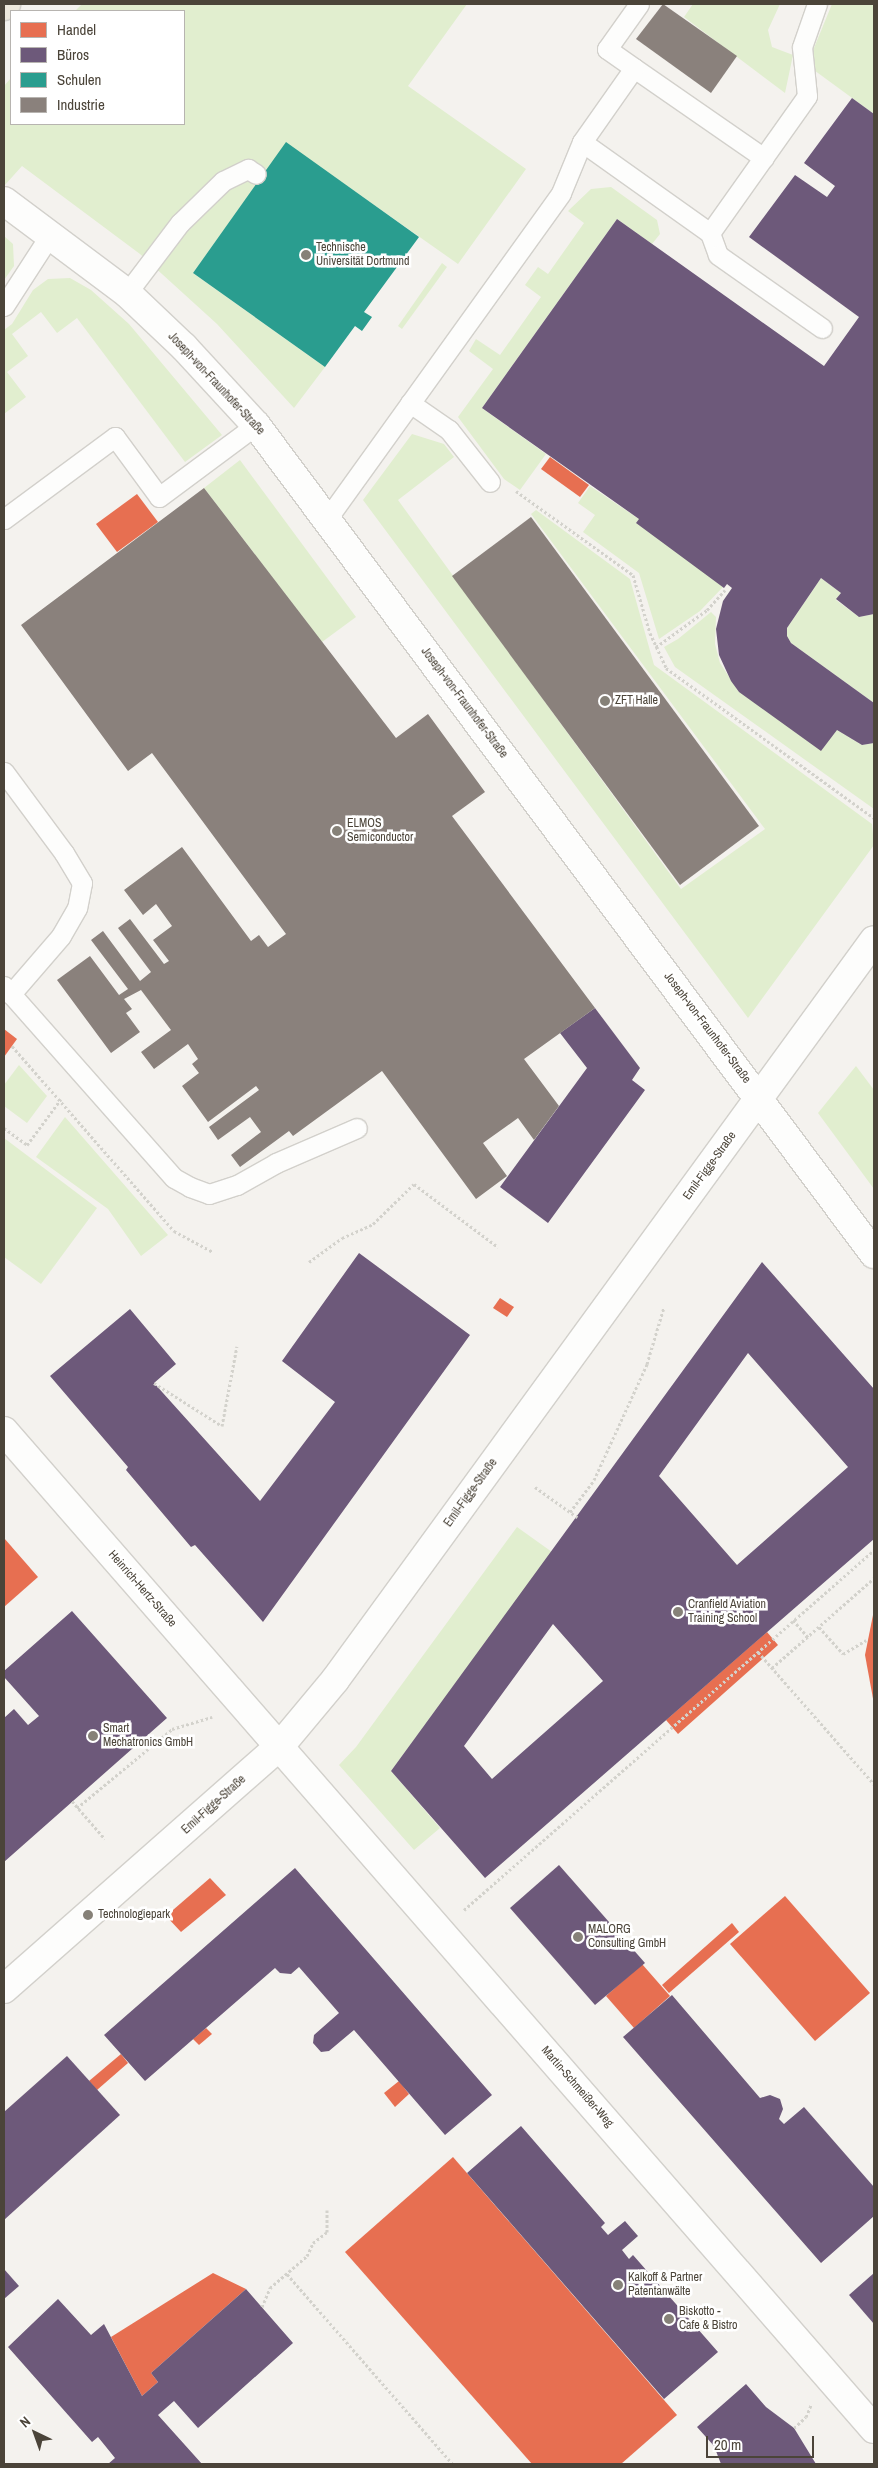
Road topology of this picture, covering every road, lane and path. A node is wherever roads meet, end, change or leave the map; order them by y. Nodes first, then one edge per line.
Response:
1 (639, 4) edge
2 (817, 4) edge
3 (634, 68) junction
4 (582, 142) junction
5 (764, 158) junction
6 (256, 174) dead end
7 (4, 200) edge
8 (710, 233) junction
9 (50, 235) junction
10 (127, 294) junction
11 (6, 302) edge
12 (822, 328) dead end
13 (410, 403) junction
14 (256, 425) junction
15 (490, 482) joint
16 (4, 519) edge
17 (327, 519) junction
18 (726, 590) dead end
19 (656, 647) junction
20 (4, 772) edge
21 (874, 818) edge
22 (874, 940) edge
23 (7, 990) edge
24 (12, 1046) dead end
25 (80, 1072) junction
26 (759, 1099) junction
27 (61, 1100) junction
28 (4, 1128) edge
29 (357, 1128) dead end
30 (498, 1247) dead end
31 (213, 1252) dead end
32 (874, 1254) edge
33 (309, 1262) dead end
34 (664, 1307) dead end
35 (237, 1346) dead end
36 (154, 1384) dead end
37 (4, 1431) edge
38 (535, 1487) dead end
39 (570, 1512) junction
40 (577, 1517) dead end
41 (874, 1550) edge
42 (874, 1578) edge
43 (793, 1620) junction
44 (818, 1627) junction
45 (808, 1637) junction
46 (866, 1640) dead end
47 (758, 1652) junction
48 (772, 1668) junction
49 (246, 1708) junction
50 (280, 1746) junction
51 (874, 1784) edge
52 (72, 1802) dead end
53 (78, 1808) junction
54 (105, 1839) dead end
55 (440, 1930) junction
56 (4, 1989) edge
57 (327, 2210) dead end
58 (287, 2274) junction
59 (262, 2307) dead end
60 (809, 2410) dead end
61 (814, 2416) dead end
62 (806, 2417) junction
63 (794, 2428) dead end
64 (874, 2429) edge
65 (453, 2464) edge

1 - 3 lane
2 - 5 lane
3 - 4 lane
3 - 5 lane
4 - 8 lane
4 - 13 lane
5 - 8 lane
6 - 10 lane
7 - 9 street, Joseph-von-Fraunhofer-Straße
8 - 12 lane
9 - 10 street, Joseph-von-Fraunhofer-Straße
9 - 11 lane
10 - 14 street, Joseph-von-Fraunhofer-Straße
13 - 15 lane
13 - 17 lane
14 - 16 lane
14 - 17 street, Joseph-von-Fraunhofer-Straße
15 - 19 path
17 - 26 street, Joseph-von-Fraunhofer-Straße
18 - 19 path
19 - 21 path
20 - 23 lane
22 - 26 street, Emil-Figge-Straße
23 - 25 lane
24 - 27 path
25 - 27 path
25 - 29 lane
26 - 32 street, Joseph-von-Fraunhofer-Straße
26 - 50 street, Emil-Figge-Straße
27 - 28 path
27 - 31 path
30 - 33 path
34 - 39 path
35 - 36 path
37 - 49 street, Heinrich-Hertz-Straße
38 - 39 path
39 - 40 path
41 - 43 path
42 - 44 path
43 - 45 path
43 - 47 path
44 - 45 path
44 - 46 path
45 - 48 path
47 - 48 path
47 - 55 path
48 - 51 path
49 - 50 street, Heinrich-Hertz-Straße
49 - 53 path
50 - 55 street, Martin-Schmeißer-Weg
50 - 56 street, Emil-Figge-Straße
52 - 53 path
53 - 54 path
55 - 64 street, Martin-Schmeißer-Weg
57 - 58 path
58 - 59 path
58 - 65 path
60 - 62 path
61 - 62 path
62 - 63 path

